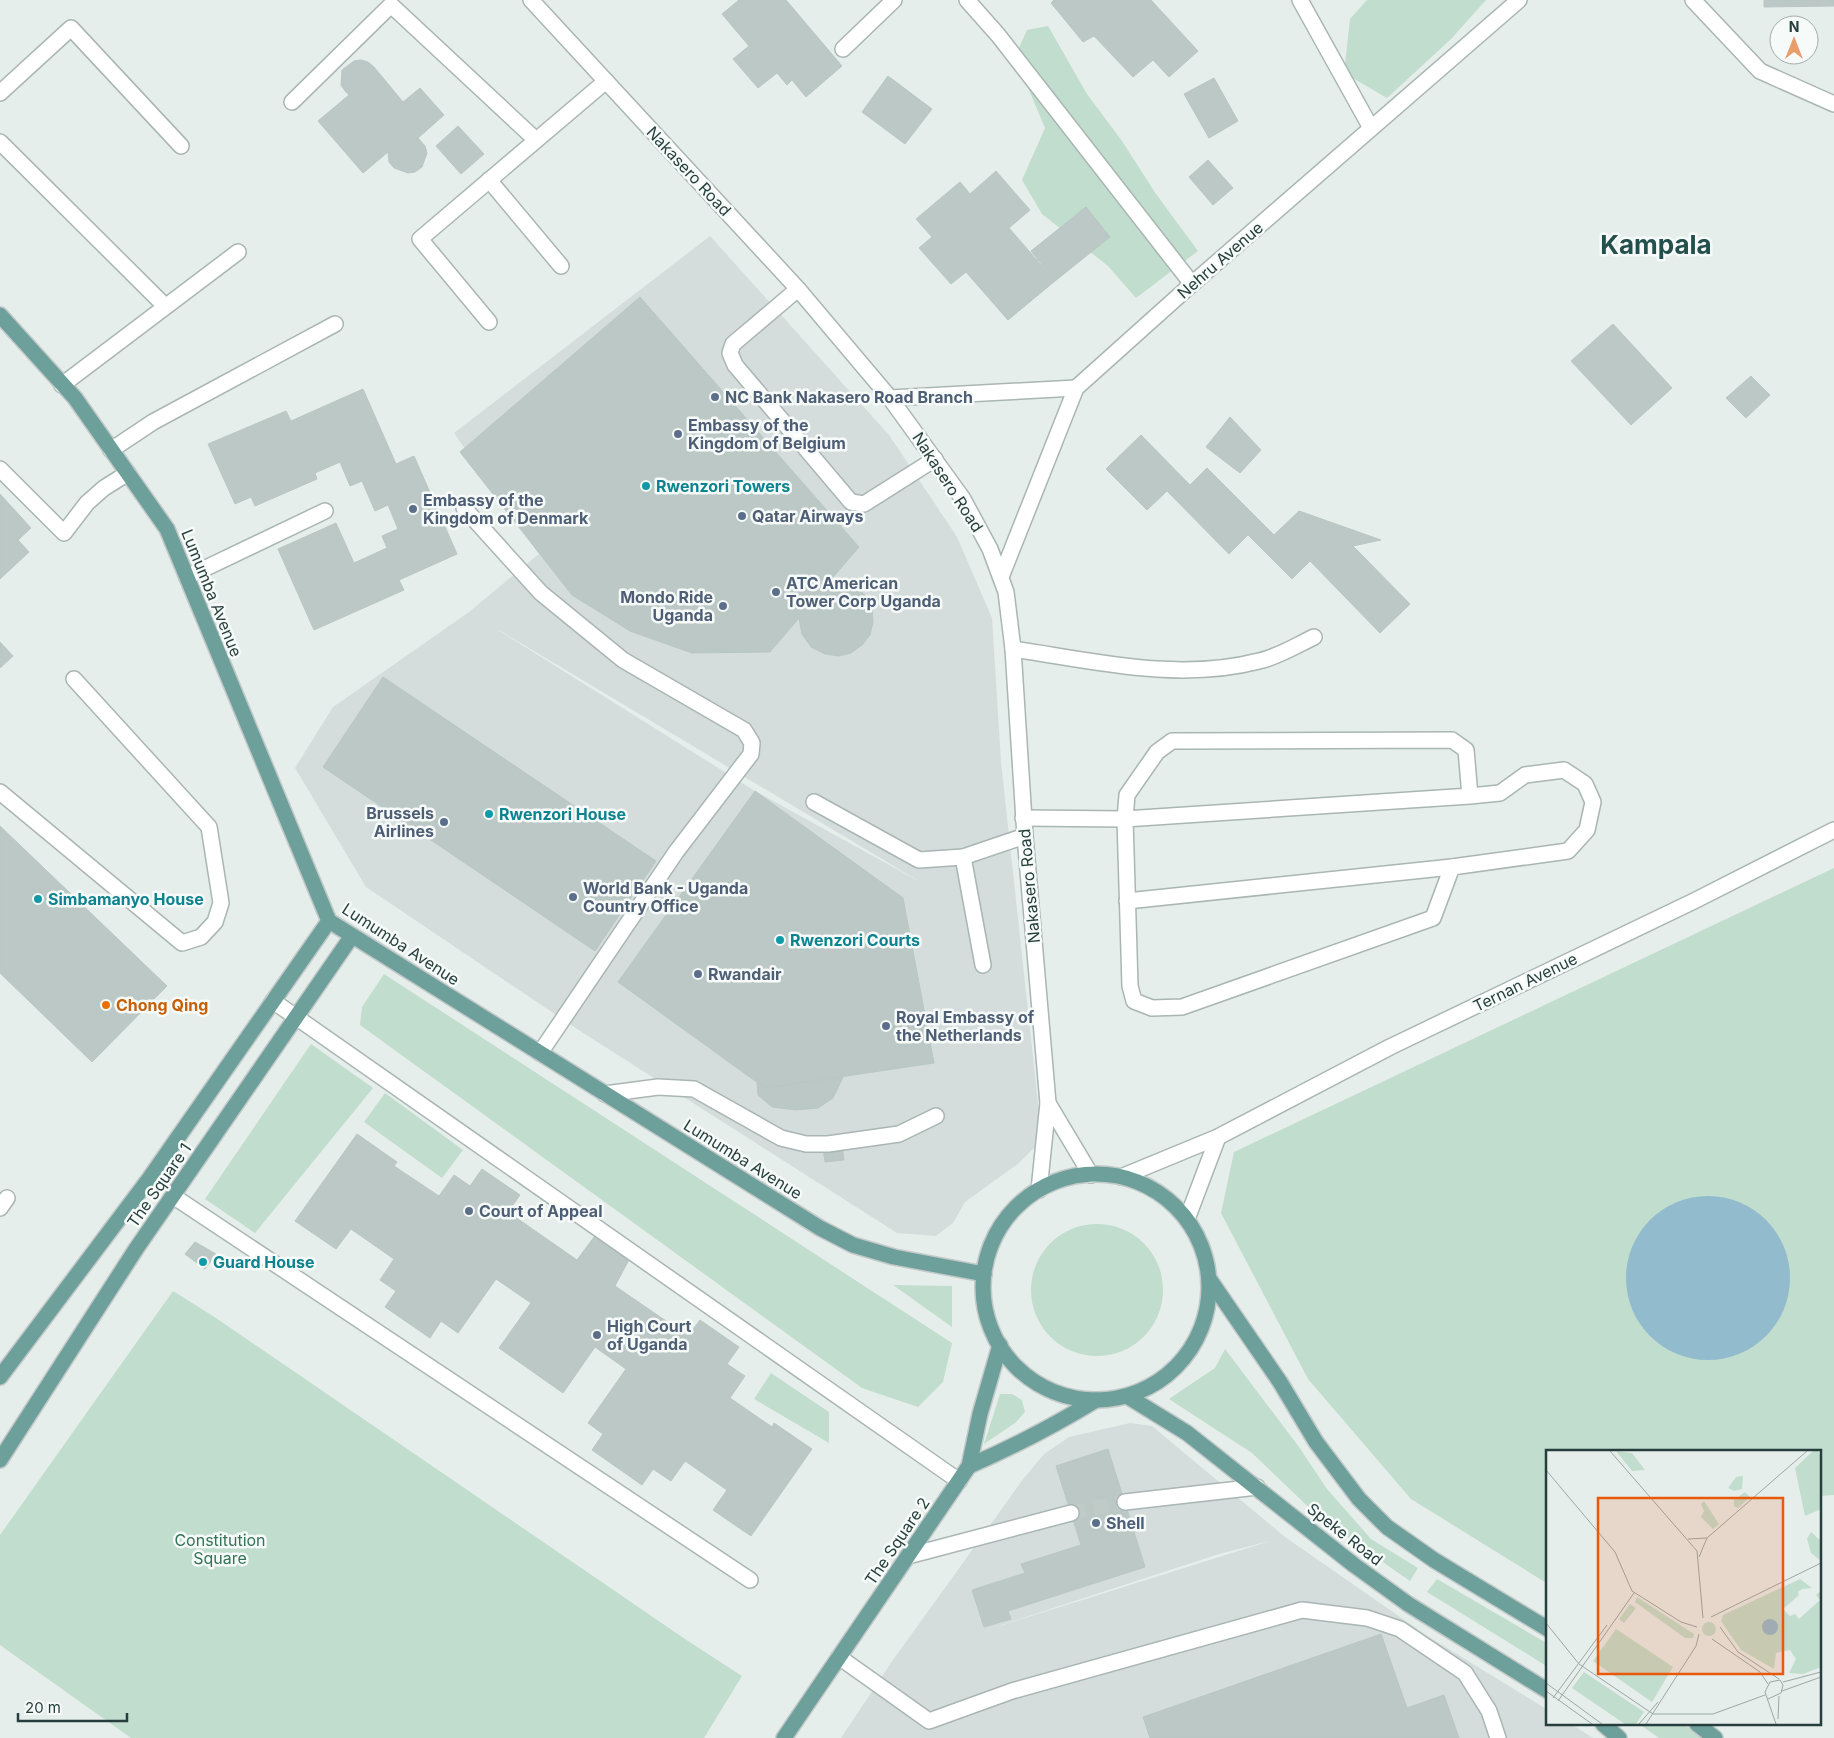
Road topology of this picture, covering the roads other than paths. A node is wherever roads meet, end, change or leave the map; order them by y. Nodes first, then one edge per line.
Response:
1 (531, 0) edge
2 (894, 0) edge
3 (967, 0) edge
4 (1300, 0) edge
5 (1519, 0) edge
6 (1693, 0) edge
7 (843, 49) dead end
8 (606, 81) junction
9 (0, 93) edge
10 (292, 102) dead end
11 (1834, 104) edge
12 (1371, 128) junction
13 (536, 140) junction
14 (0, 142) edge
15 (181, 146) dead end
16 (489, 180) junction
17 (238, 252) dead end
18 (561, 266) dead end
19 (1192, 284) junction
20 (798, 289) junction
21 (165, 306) junction
22 (0, 315) edge
23 (489, 322) dead end
24 (336, 324) dead end
25 (62, 385) junction
26 (1076, 388) junction
27 (890, 398) junction
28 (111, 450) junction
29 (935, 459) junction
30 (0, 469) edge
31 (128, 473) junction
32 (464, 508) dead end
33 (325, 511) dead end
34 (187, 576) junction
35 (1001, 577) junction
36 (1314, 637) dead end
37 (1013, 649) junction
38 (74, 679) dead end
39 (0, 792) edge
40 (1470, 796) junction
41 (814, 802) dead end
42 (1023, 818) junction
43 (1125, 819) junction
44 (1834, 830) edge
45 (1024, 836) junction
46 (963, 857) junction
47 (1452, 868) junction
48 (1127, 901) junction
49 (329, 921) junction
50 (352, 936) junction
51 (983, 965) dead end
52 (274, 1001) junction
53 (297, 1016) junction
54 (540, 1053) junction
55 (605, 1094) junction
56 (1048, 1104) junction
57 (936, 1116) dead end
58 (1218, 1137) junction
59 (1091, 1175) junction
60 (1121, 1177) junction
61 (1038, 1190) junction
62 (173, 1196) junction
63 (1187, 1219) junction
64 (984, 1274) junction
65 (1210, 1280) junction
66 (1000, 1346) junction
67 (0, 1377) edge
68 (1127, 1396) junction
69 (1096, 1400) junction
70 (0, 1460) edge
71 (969, 1466) junction
72 (959, 1481) junction
73 (1257, 1487) junction
74 (1125, 1502) tunnel mouth
75 (1071, 1513) tunnel mouth
76 (908, 1556) junction
77 (750, 1580) dead end
78 (1546, 1628) edge
79 (839, 1657) junction
80 (1546, 1690) edge
81 (1604, 1726) edge
82 (1700, 1726) edge
83 (784, 1738) edge
84 (1498, 1738) edge
85 (1619, 1738) edge
86 (1715, 1738) edge

1 - 8 street, Nakasero Road
2 - 7 street
3 - 19 street
4 - 12 street
5 - 12 street, Nehru Avenue
6 - 11 street
8 - 13 street
8 - 20 street, Nakasero Road
9 - 15 street
10 - 13 street
12 - 19 street, Nehru Avenue
13 - 16 street
14 - 21 street
16 - 18 street
16 - 23 street
17 - 21 street
19 - 26 street, Nehru Avenue
20 - 27 street, Nakasero Road
20 - 29 street
21 - 25 street
22 - 25 main road, Lumumba Avenue
24 - 28 street
25 - 28 main road, Lumumba Avenue
26 - 27 street
26 - 35 street, Nehru Avenue
27 - 29 street, Nakasero Road
28 - 31 main road, Lumumba Avenue
29 - 35 street, Nakasero Road
30 - 31 street
31 - 34 main road, Lumumba Avenue
32 - 54 street
33 - 34 street
34 - 49 main road, Lumumba Avenue
35 - 37 street, Nakasero Road
36 - 37 street
37 - 42 street, Nakasero Road
38 - 39 street
40 - 43 street
40 - 43 street
40 - 47 street
41 - 46 street
42 - 43 street
42 - 45 street, Nakasero Road
43 - 48 street
44 - 58 street, Ternan Avenue
45 - 46 street
45 - 56 street, Nakasero Road
46 - 51 street
47 - 48 street
47 - 48 street
49 - 50 main road, Lumumba Avenue
49 - 52 main road, The Square 1
50 - 53 main road, The Square 1
50 - 54 main road, Lumumba Avenue
52 - 53 street
52 - 67 main road, The Square 1
53 - 62 main road, The Square 1
53 - 72 street
54 - 55 main road, Lumumba Avenue
55 - 57 street
55 - 64 main road, Lumumba Avenue
56 - 59 street, Nakasero Road
56 - 61 street, Nakasero Road
58 - 60 street, Ternan Avenue
58 - 63 street
59 - 60 main road
59 - 61 main road
60 - 63 main road
61 - 64 main road
62 - 70 main road, The Square 1
62 - 77 street
63 - 65 main road
64 - 66 main road
65 - 68 main road
65 - 78 main road, Speke Road
66 - 69 main road
66 - 71 main road, The Square 2
68 - 69 main road
68 - 73 main road, Speke Road
69 - 71 main road
71 - 72 main road, The Square 2
72 - 76 main road, The Square 2
73 - 74 street
73 - 80 main road, Speke Road
75 - 76 street
76 - 79 main road, The Square 2
79 - 83 main road, The Square 2
79 - 84 street
81 - 85 main road
82 - 86 main road

